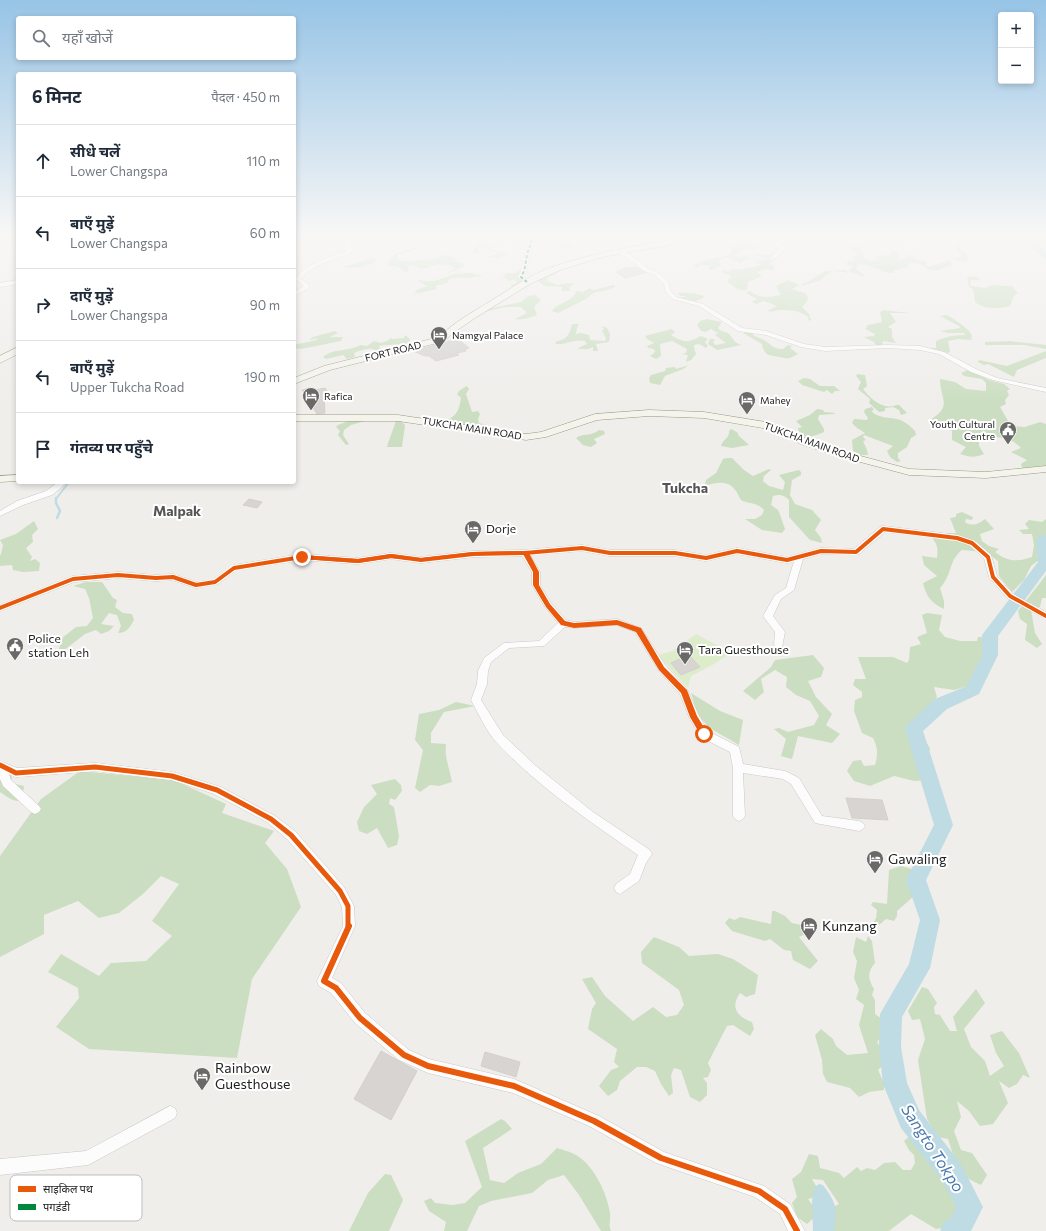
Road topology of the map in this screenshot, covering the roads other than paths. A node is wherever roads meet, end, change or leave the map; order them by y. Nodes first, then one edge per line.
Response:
1 (513, 290) edge
2 (666, 290) edge
3 (16, 351) edge
4 (0, 360) edge
5 (296, 380) edge
6 (1046, 390) edge
7 (296, 418) edge
8 (1046, 469) edge
9 (16, 478) edge
10 (0, 479) edge
11 (61, 484) edge
12 (0, 514) edge
13 (525, 552) junction
14 (799, 557) junction
15 (0, 608) edge
16 (1046, 616) edge
17 (563, 623) junction
18 (779, 645) dead end
19 (0, 766) edge
20 (738, 768) junction
21 (34, 809) dead end
22 (739, 816) dead end
23 (859, 826) dead end
24 (620, 888) dead end
25 (170, 1113) dead end
26 (0, 1167) edge
27 (797, 1231) edge

1 - 5 street, FORT ROAD
2 - 6 street
3 - 4 street
7 - 8 street, TUKCHA MAIN ROAD
9 - 10 street
11 - 12 street
13 - 14 street
13 - 15 street
13 - 17 street
14 - 16 street
14 - 18 street
17 - 20 street
17 - 24 street
19 - 21 street
19 - 27 street
20 - 22 street
20 - 23 street
25 - 26 street

